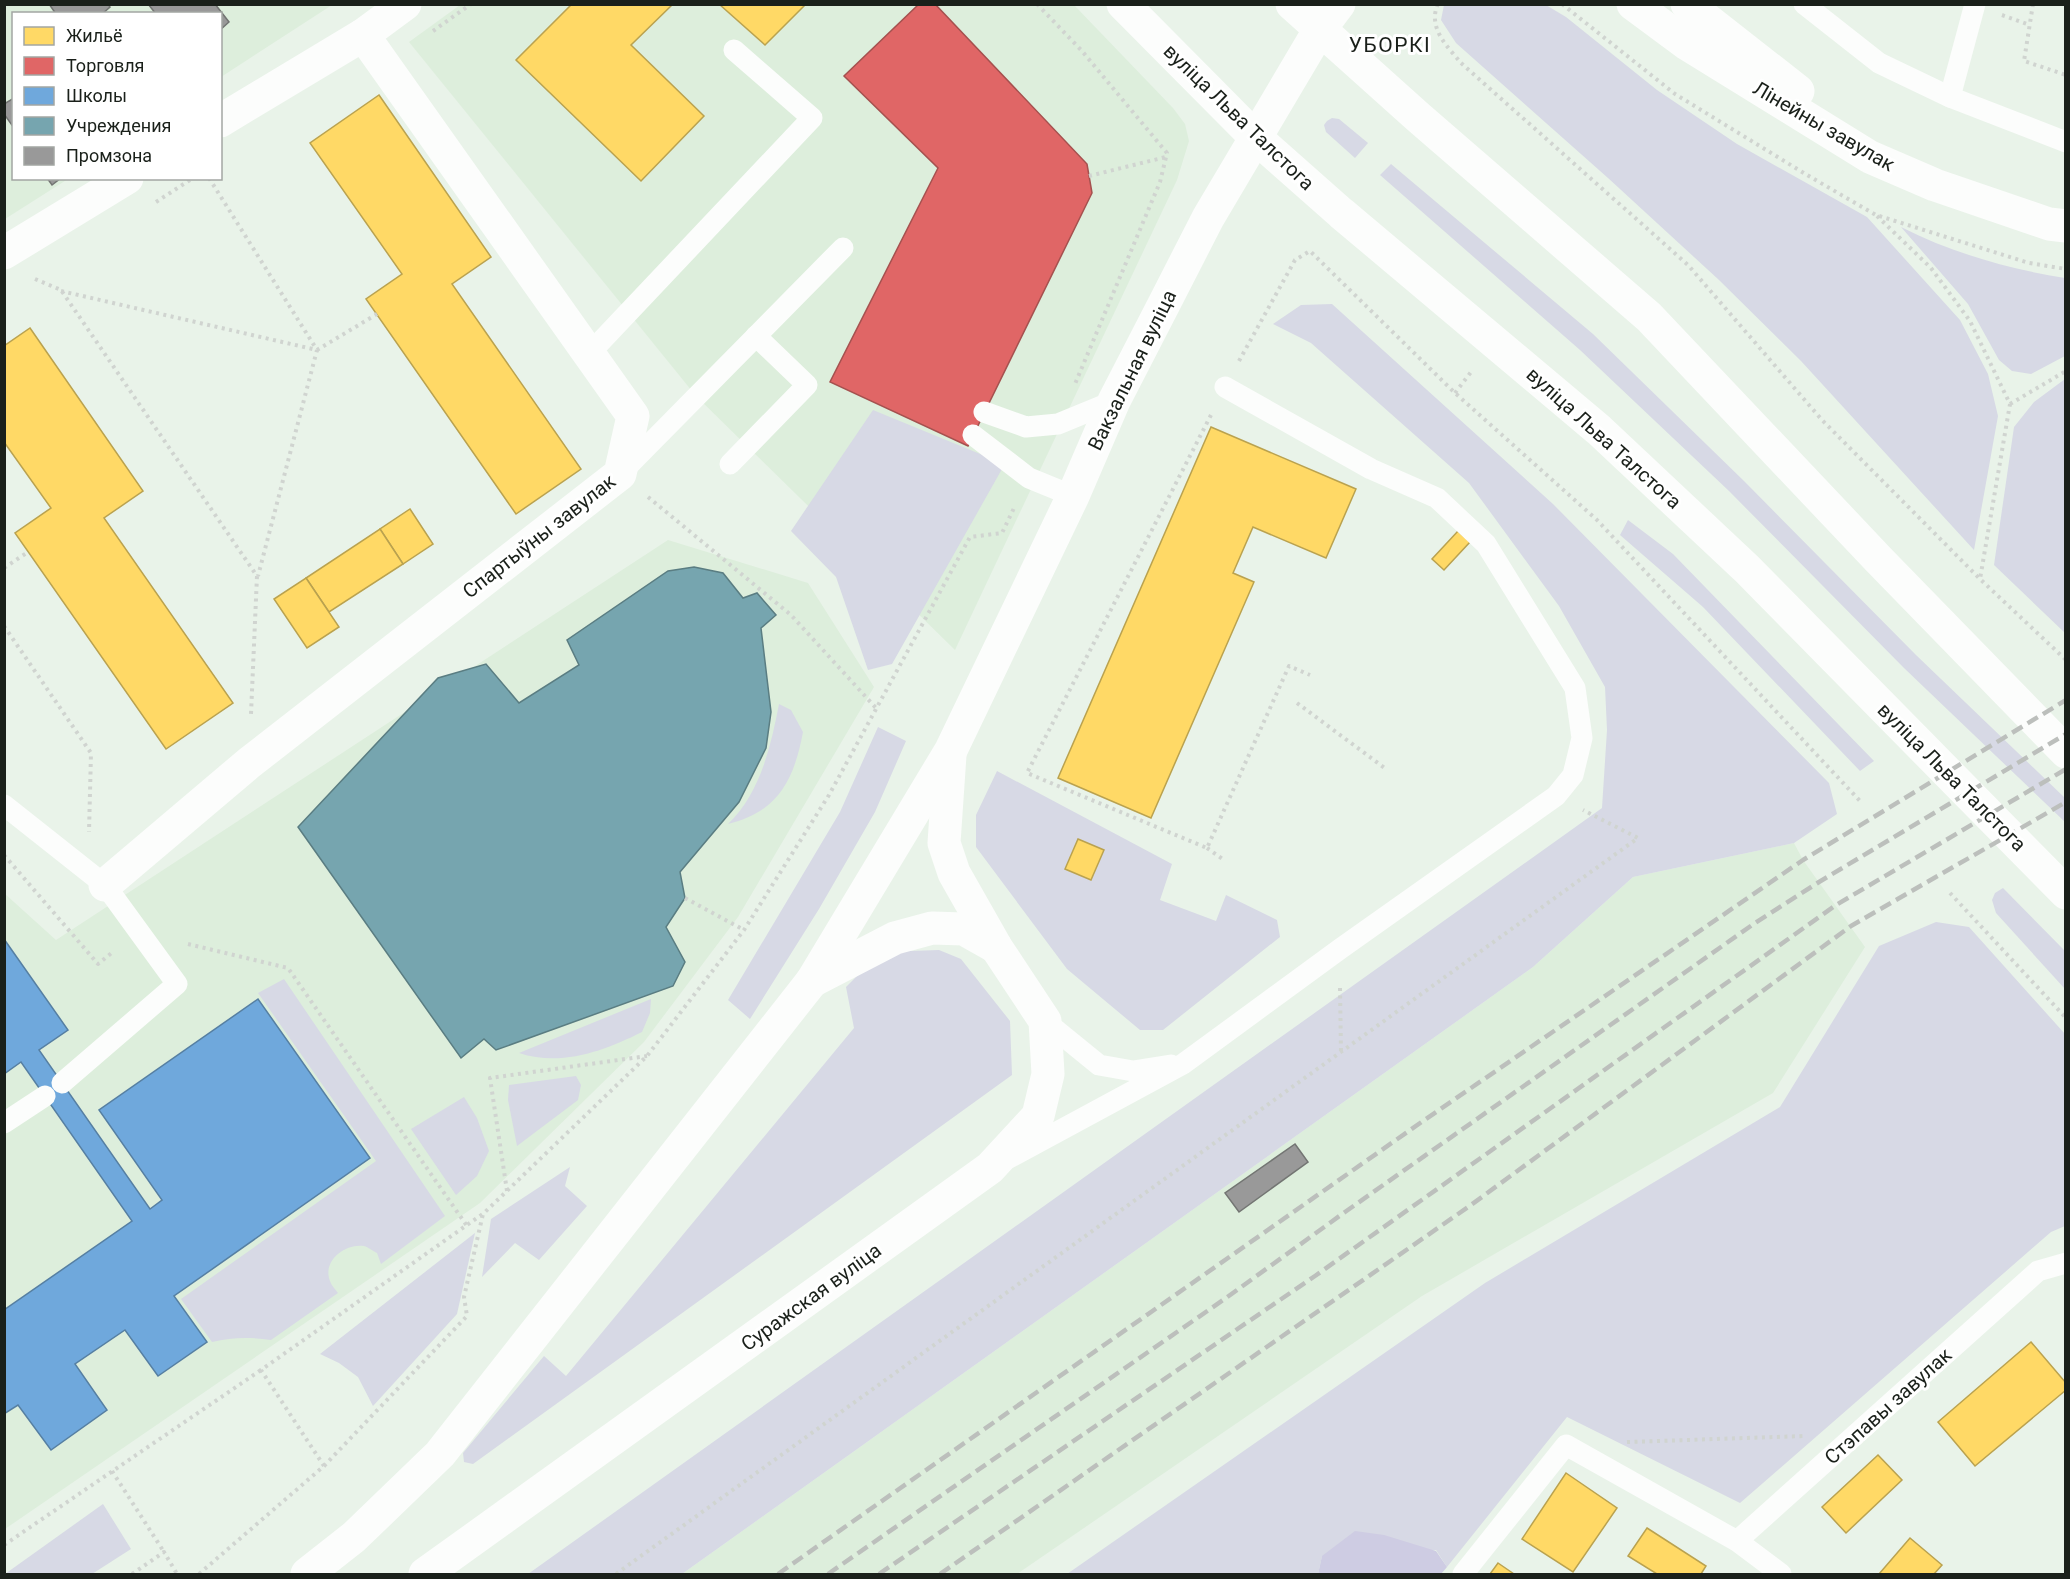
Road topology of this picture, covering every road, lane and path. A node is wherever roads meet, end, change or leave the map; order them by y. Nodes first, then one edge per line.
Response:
1 (405, 4) edge
2 (1123, 4) edge
3 (1292, 4) edge
4 (1438, 4) edge
5 (1633, 4) edge
6 (1687, 4) edge
7 (1975, 4) edge
8 (2033, 4) edge
9 (1816, 8) edge
10 (1330, 16) edge
11 (2004, 16) dead end
12 (2030, 25) junction
13 (363, 35) junction
14 (734, 50) dead end
15 (2066, 75) edge
16 (1950, 97) junction
17 (222, 120) edge
18 (1256, 138) junction
19 (2066, 142) edge
20 (1166, 158) dead end
21 (1089, 176) dead end
22 (124, 180) edge
23 (210, 180) edge
24 (2066, 211) edge
25 (1876, 215) dead end
26 (2066, 226) edge
27 (843, 248) dead end
28 (4, 253) edge
29 (35, 279) dead end
30 (61, 291) junction
31 (377, 314) dead end
32 (756, 336) junction
33 (316, 350) junction
34 (589, 354) junction
35 (2066, 371) edge
36 (1225, 387) junction
37 (1114, 401) junction
38 (2010, 404) junction
39 (984, 412) dead end
40 (974, 435) dead end
41 (730, 464) dead end
42 (620, 474) junction
43 (1073, 496) junction
44 (28, 552) dead end
45 (4, 568) edge
46 (257, 576) junction
47 (1980, 579) junction
48 (4, 626) edge
49 (2066, 660) edge
50 (1310, 675) dead end
51 (1297, 703) dead end
52 (876, 708) dead end
53 (951, 750) junction
54 (2066, 752) edge
55 (249, 763) junction
56 (1386, 769) dead end
57 (829, 795) dead end
58 (1556, 796) junction
59 (1860, 801) dead end
60 (4, 805) edge
61 (1207, 848) junction
62 (4, 855) edge
63 (1224, 860) dead end
64 (96, 878) junction
65 (1950, 893) dead end
66 (2066, 893) edge
67 (685, 898) dead end
68 (744, 930) junction
69 (139, 931) junction
70 (996, 947) junction
71 (1340, 949) junction
72 (812, 981) junction
73 (2066, 1018) edge
74 (1045, 1022) junction
75 (1341, 1052) junction
76 (647, 1056) junction
77 (1183, 1064) junction
78 (62, 1083) dead end
79 (45, 1096) dead end
80 (4, 1123) edge
81 (990, 1168) junction
82 (507, 1192) junction
83 (484, 1213) junction
84 (467, 1226) junction
85 (2066, 1263) edge
86 (261, 1370) junction
87 (1856, 1434) junction
88 (1624, 1443) dead end
89 (324, 1466) junction
90 (112, 1471) junction
91 (1737, 1541) junction
92 (4, 1545) edge
93 (164, 1551) junction
94 (132, 1575) edge
95 (177, 1575) edge
96 (199, 1575) edge
97 (307, 1575) edge
98 (425, 1575) edge
99 (616, 1575) edge
100 (1463, 1575) edge
101 (1781, 1575) edge

1 - 13 main road
2 - 18 main road, вуліца Льва Талстога
3 - 10 main road
4 - 47 path
5 - 26 main road, Лінейны завулак
6 - 24 main road, Лінейны завулак
7 - 16 lane
8 - 12 path
9 - 16 lane
10 - 18 main road, Вакзальная вуліца
10 - 54 main road
11 - 12 path
12 - 15 path
13 - 17 main road
13 - 34 main road, Спартыўны завулак
14 - 34 lane
16 - 19 lane
18 - 37 main road, Вакзальная вуліца
18 - 66 main road, вуліца Льва Талстога
20 - 21 path
22 - 28 main road
23 - 33 path
25 - 38 path
27 - 32 lane
29 - 30 path
30 - 33 path
30 - 46 path
31 - 33 path
32 - 41 lane
32 - 42 lane
33 - 46 path
34 - 42 main road, Спартыўны завулак
35 - 38 path
36 - 58 lane
36 - 59 path
36 - 61 path
37 - 39 lane
37 - 43 main road, Вакзальная вуліца
38 - 47 path
40 - 43 lane
42 - 52 path
42 - 55 main road, Спартыўны завулак
43 - 53 main road, Вакзальная вуліца
44 - 45 path
46 - 55 path
47 - 49 path
48 - 64 path
50 - 61 path
51 - 56 path
53 - 70 main road, Суражская вуліца
53 - 72 main road, Суражская вуліца
55 - 64 main road, Спартыўны завулак
57 - 68 path
58 - 71 lane
58 - 75 path
60 - 64 lane
61 - 63 path
62 - 69 path
64 - 69 lane
65 - 73 path
67 - 68 path
68 - 76 path
69 - 78 lane
69 - 84 path
70 - 72 main road, Суражская вуліца
70 - 74 main road, Суражская вуліца
71 - 75 path
71 - 77 lane
72 - 97 main road, Суражская вуліца
74 - 77 lane
74 - 81 main road, Суражская вуліца
75 - 99 path
76 - 82 path
76 - 82 path
77 - 81 lane
79 - 80 lane
81 - 98 main road, Суражская вуліца
82 - 83 path
83 - 84 path
83 - 89 path
84 - 86 path
85 - 87 lane, Стэпавы завулак
86 - 89 path
86 - 90 path
87 - 88 path
87 - 91 lane, Стэпавы завулак
89 - 96 path
90 - 92 path
90 - 93 path
91 - 100 lane
91 - 101 lane
93 - 94 path
93 - 95 path

